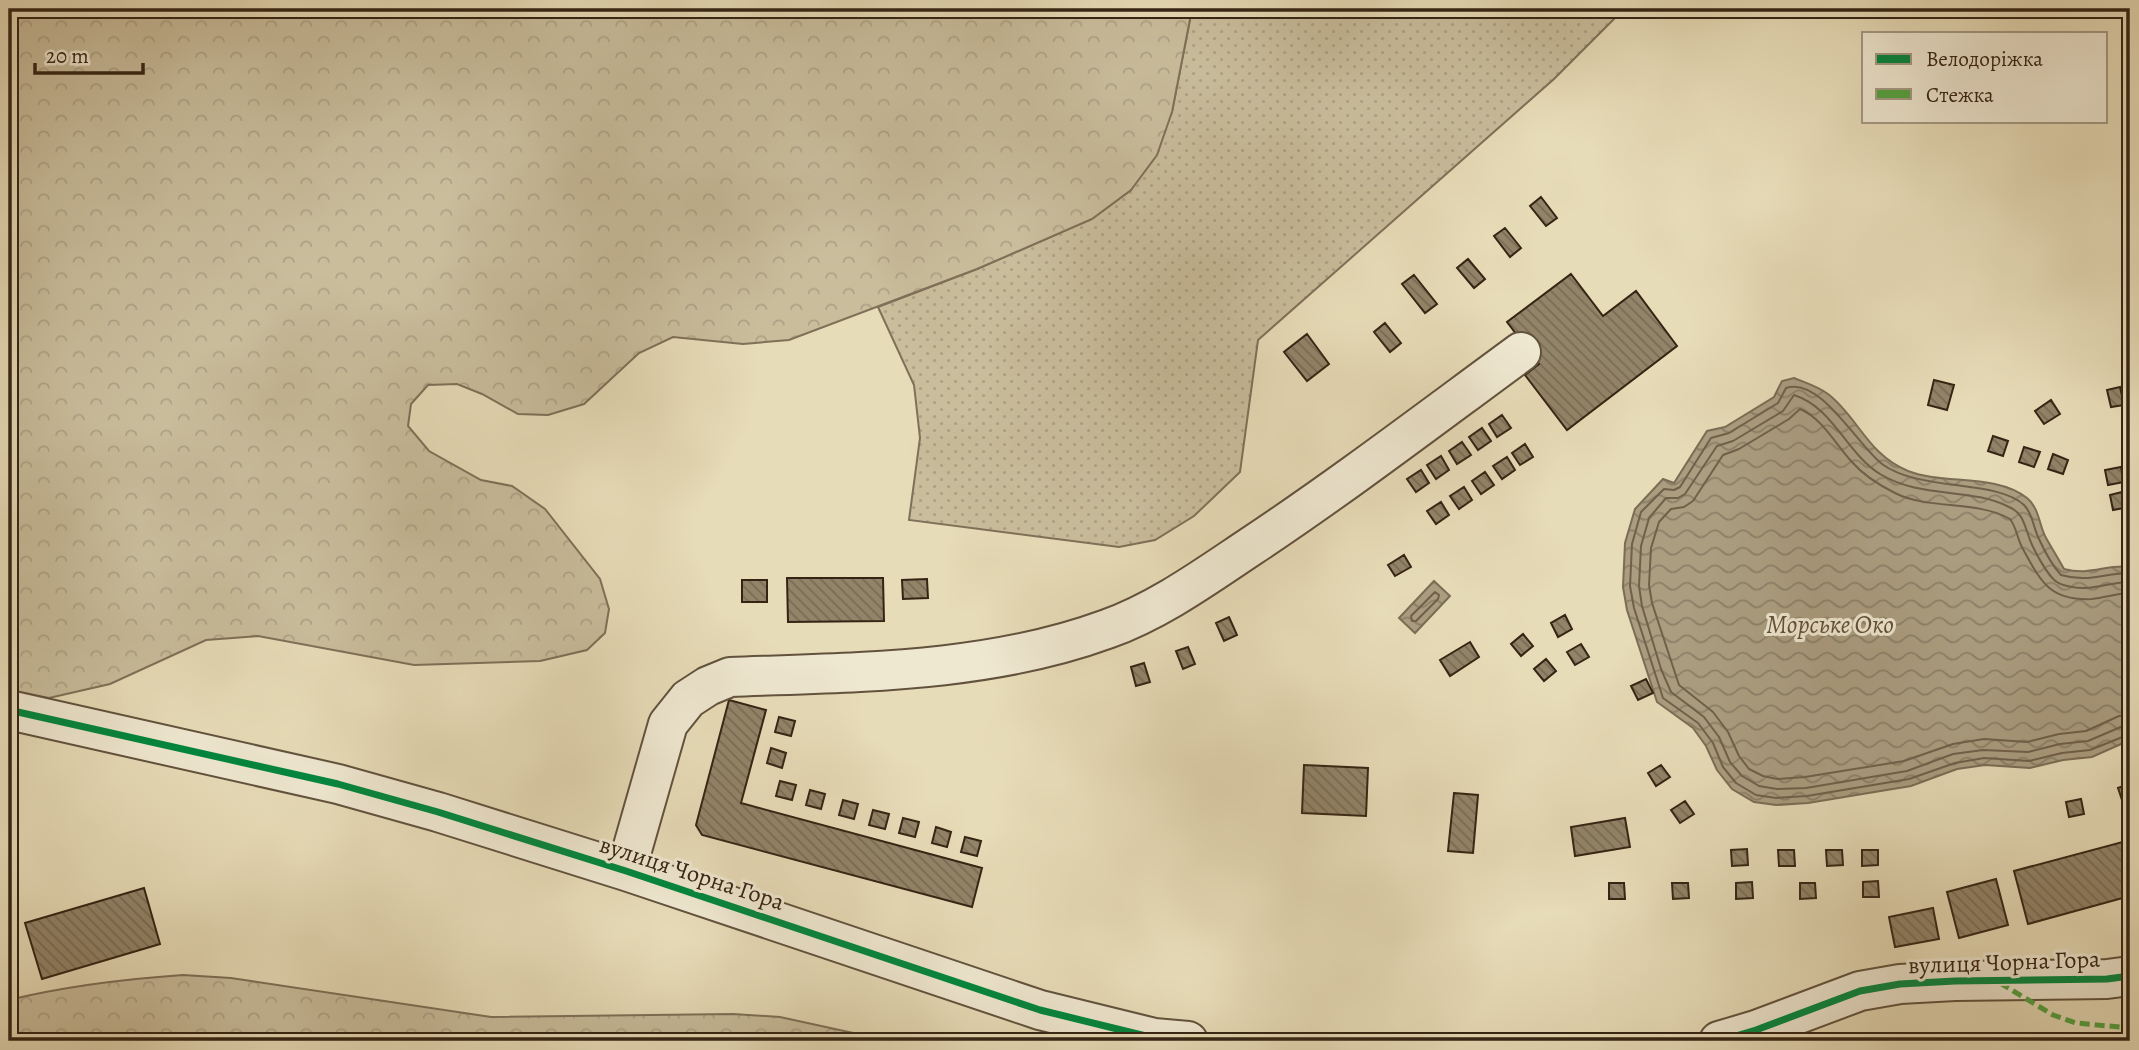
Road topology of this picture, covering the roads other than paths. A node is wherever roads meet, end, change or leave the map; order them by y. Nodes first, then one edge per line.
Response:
1 (1521, 352) dead end
2 (9, 710) edge
3 (626, 871) junction
4 (2130, 976) edge
5 (1188, 1041) edge
6 (1719, 1041) edge

1 - 3 street
2 - 3 street, вулиця Чорна Гора
3 - 5 street, вулиця Чорна Гора
4 - 6 street, вулиця Чорна Гора

